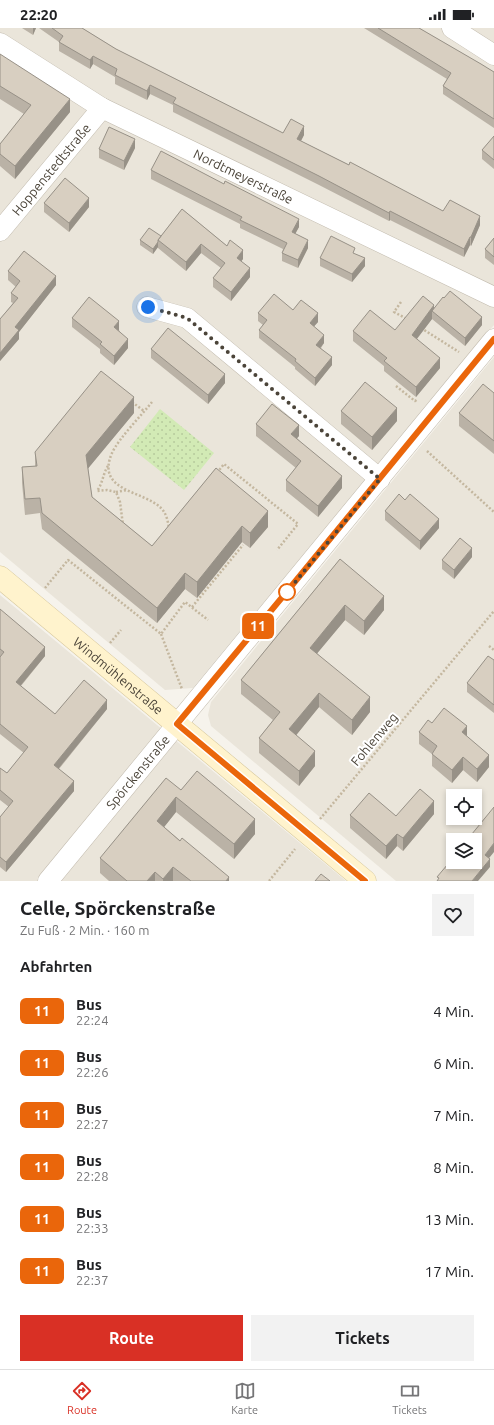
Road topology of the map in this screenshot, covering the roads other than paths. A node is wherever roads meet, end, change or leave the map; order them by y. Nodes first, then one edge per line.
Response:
1 (452, 28) edge
2 (0, 43) edge
3 (494, 55) edge
4 (102, 108) junction
5 (0, 231) edge
6 (494, 297) edge
7 (148, 307) dead end
8 (494, 339) edge
9 (380, 479) junction
10 (0, 578) edge
11 (183, 716) junction
12 (48, 881) edge
13 (365, 881) edge

1 - 3 street
2 - 4 street, Nordtmeyerstraße
4 - 5 street, Hoppenstedtstraße
4 - 6 street, Nordtmeyerstraße
7 - 9 street
8 - 9 street, Spörckenstraße
9 - 11 street, Spörckenstraße
10 - 11 street, Windmühlenstraße
11 - 12 street, Spörckenstraße
11 - 13 street, Windmühlenstraße

